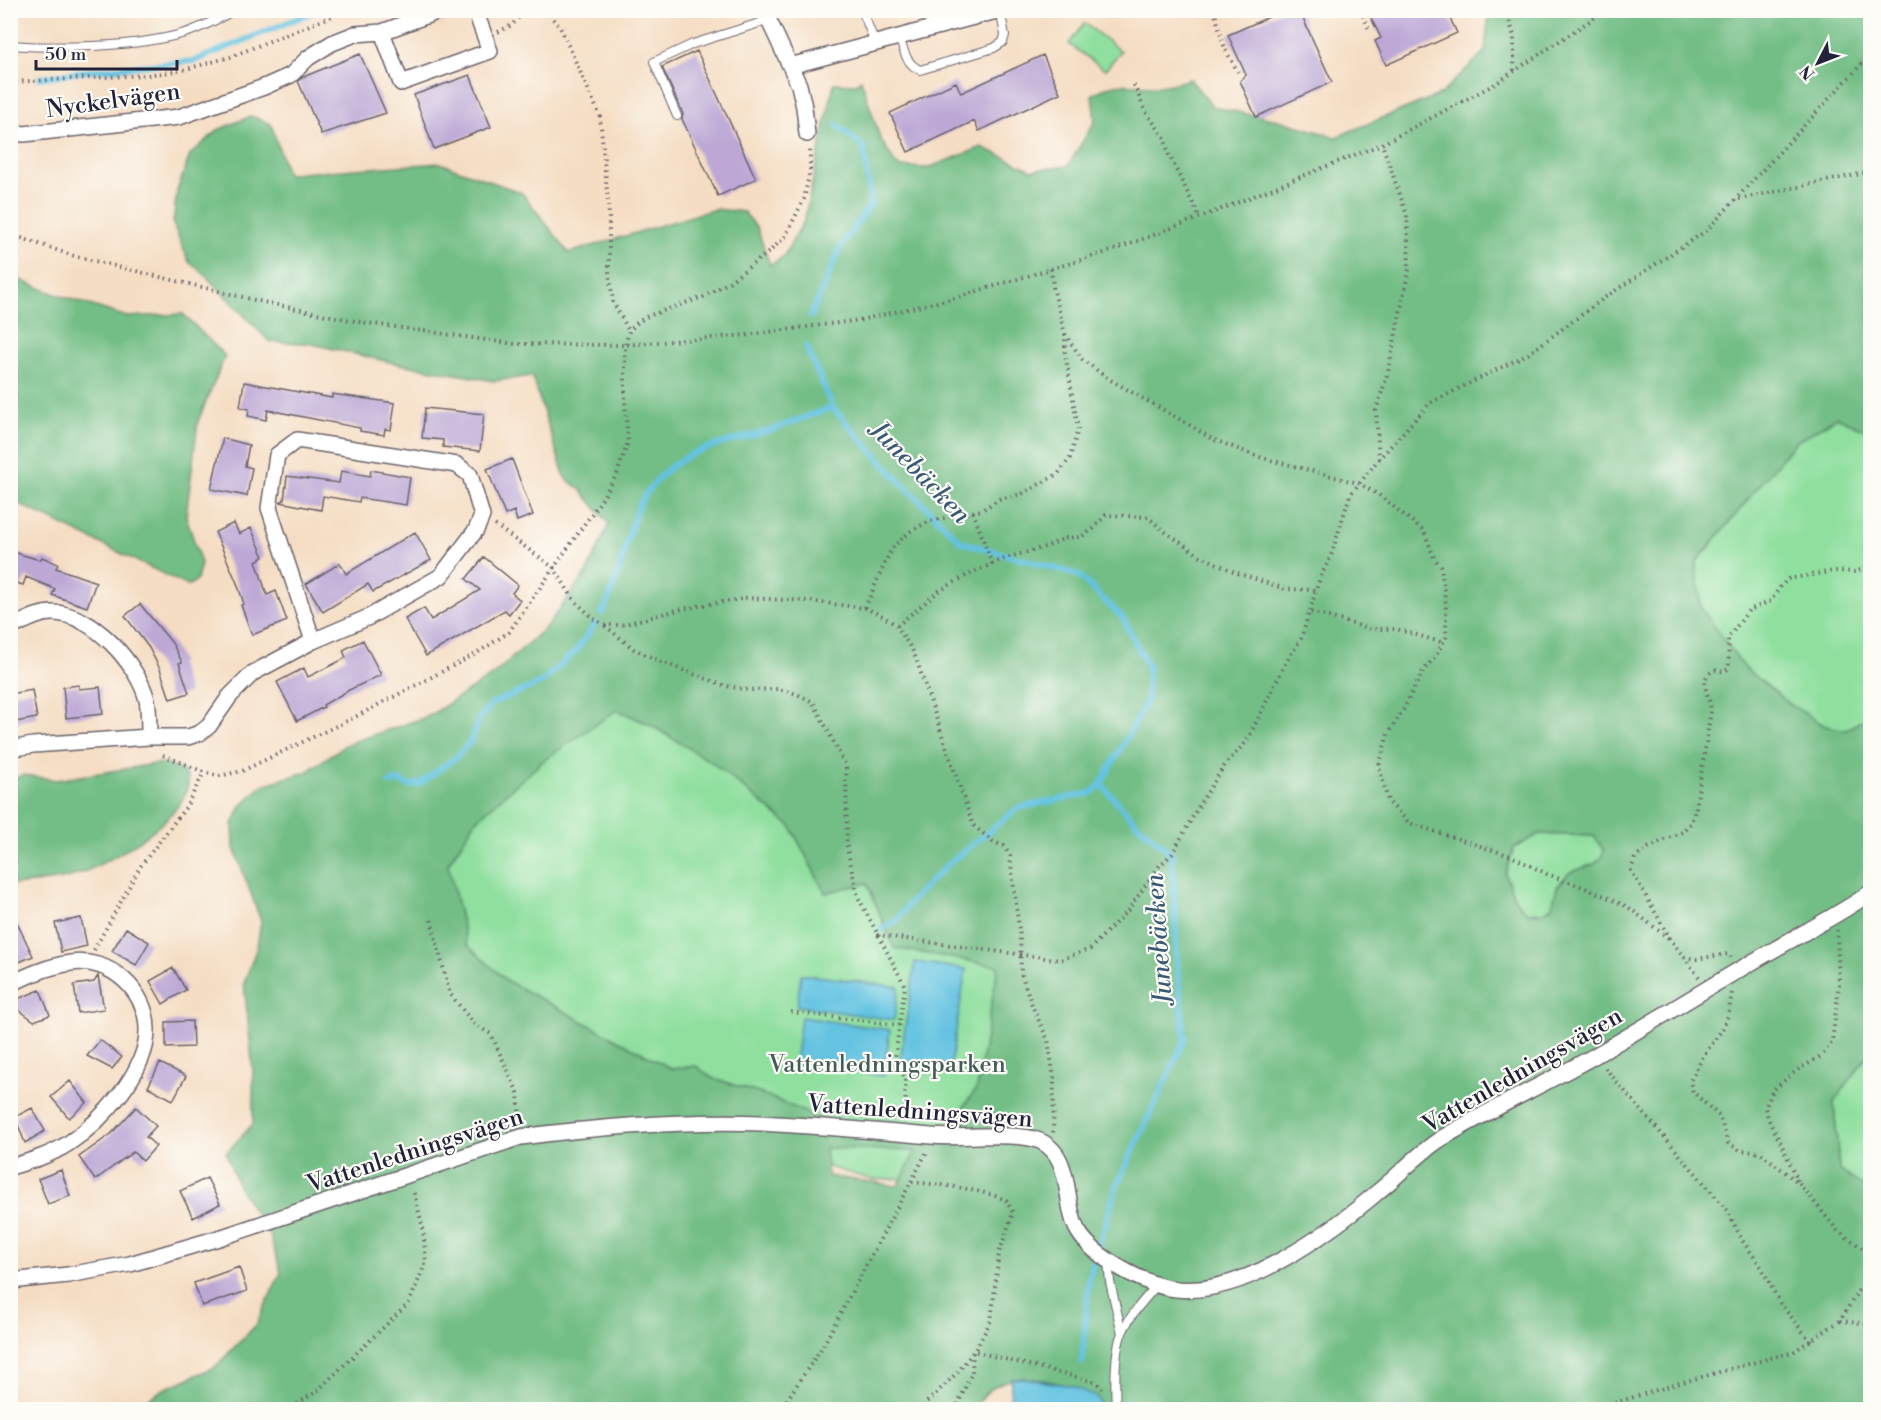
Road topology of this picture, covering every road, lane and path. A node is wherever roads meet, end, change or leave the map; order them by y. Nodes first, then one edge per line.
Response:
1 (235, 10) edge
2 (347, 10) edge
3 (442, 10) edge
4 (475, 10) edge
5 (525, 10) edge
6 (545, 10) edge
7 (862, 10) edge
8 (1000, 10) edge
9 (1214, 10) edge
10 (1361, 10) edge
11 (1506, 10) edge
12 (1606, 10) edge
13 (766, 15) edge
14 (382, 32) junction
15 (1370, 32) dead end
16 (485, 37) junction
17 (899, 37) junction
18 (875, 43) junction
19 (10, 45) edge
20 (1870, 55) edge
21 (790, 66) junction
22 (1514, 71) junction
23 (1238, 72) dead end
24 (10, 82) edge
25 (1134, 85) dead end
26 (677, 116) dead end
27 (10, 132) edge
28 (807, 134) joint
29 (1382, 144) junction
30 (1870, 172) edge
31 (1737, 199) junction
32 (1200, 218) junction
33 (10, 234) edge
34 (1051, 269) junction
35 (629, 331) junction
36 (1065, 334) junction
37 (624, 345) junction
38 (1379, 459) junction
39 (1358, 483) junction
40 (973, 512) junction
41 (482, 516) junction
42 (992, 564) junction
43 (1870, 566) edge
44 (554, 568) junction
45 (1316, 590) junction
46 (865, 608) junction
47 (1311, 612) junction
48 (18, 624) dead end
49 (605, 625) junction
50 (897, 626) junction
51 (314, 641) junction
52 (1444, 643) junction
53 (150, 737) junction
54 (10, 749) edge
55 (161, 754) dead end
56 (204, 772) junction
57 (1870, 893) edge
58 (1837, 915) junction
59 (431, 920) dead end
60 (877, 935) junction
61 (1671, 940) junction
62 (1021, 956) junction
63 (1684, 957) junction
64 (86, 964) junction
65 (1736, 972) junction
66 (10, 984) edge
67 (1707, 987) junction
68 (791, 1012) dead end
69 (899, 1026) junction
70 (1595, 1055) junction
71 (906, 1133) junction
72 (933, 1136) junction
73 (521, 1137) junction
74 (1052, 1152) junction
75 (10, 1167) edge
76 (409, 1174) junction
77 (912, 1182) junction
78 (1800, 1184) junction
79 (1870, 1254) edge
80 (1108, 1260) junction
81 (1870, 1276) edge
82 (10, 1281) edge
83 (1156, 1286) junction
84 (1840, 1321) junction
85 (1870, 1324) edge
86 (1122, 1333) junction
87 (1811, 1342) junction
88 (973, 1351) junction
89 (1105, 1399) dead end
90 (782, 1409) edge
91 (287, 1410) edge
92 (919, 1410) edge
93 (955, 1410) edge
94 (1116, 1410) edge
95 (1592, 1410) edge

1 - 19 lane
2 - 24 path
3 - 14 street, Nyckelvägen
4 - 16 street
5 - 16 path
6 - 35 path
7 - 18 lane
8 - 17 street
8 - 17 lane
9 - 23 path
10 - 15 path
11 - 22 path
12 - 22 path
13 - 21 street
13 - 26 lane
14 - 16 street
14 - 27 street, Nyckelvägen
17 - 18 street
18 - 21 street
20 - 31 path
21 - 28 street
22 - 29 path
25 - 32 path
28 - 35 path
29 - 32 path
29 - 38 path
30 - 31 path
31 - 38 path
32 - 34 path
33 - 37 path
34 - 36 path
34 - 37 path
35 - 37 path
36 - 39 path
36 - 40 path
37 - 44 path
38 - 39 path
39 - 45 path
39 - 52 path
40 - 42 path
40 - 46 path
41 - 44 path
41 - 51 street
41 - 51 street
42 - 45 path
42 - 50 path
43 - 61 path
44 - 49 path
44 - 56 path
45 - 47 path
46 - 49 path
46 - 50 path
47 - 52 path
47 - 62 path
48 - 53 street
49 - 60 path
50 - 62 path
51 - 53 street
52 - 61 path
53 - 54 street
55 - 56 path
56 - 64 path
57 - 58 street, Vattenledningsvägen
58 - 65 street, Vattenledningsvägen
58 - 78 path
59 - 73 path
60 - 62 path
60 - 69 path
61 - 63 path
62 - 74 path
63 - 65 path
63 - 67 path
64 - 66 street
64 - 75 street
65 - 67 street, Vattenledningsvägen
65 - 78 path
67 - 70 street, Vattenledningsvägen
68 - 69 path
69 - 71 path
70 - 83 street, Vattenledningsvägen
70 - 87 path
71 - 72 street, Vattenledningsvägen
71 - 73 street, Vattenledningsvägen
72 - 74 street, Vattenledningsvägen
72 - 77 path
73 - 76 street, Vattenledningsvägen
74 - 80 street, Vattenledningsvägen
76 - 82 street, Vattenledningsvägen
76 - 91 path
77 - 88 path
77 - 90 path
78 - 79 path
80 - 83 street, Vattenledningsvägen
80 - 86 lane
81 - 84 path
83 - 86 lane
84 - 85 path
84 - 87 path
86 - 94 lane
87 - 95 path
88 - 89 path
88 - 92 path
88 - 93 path

